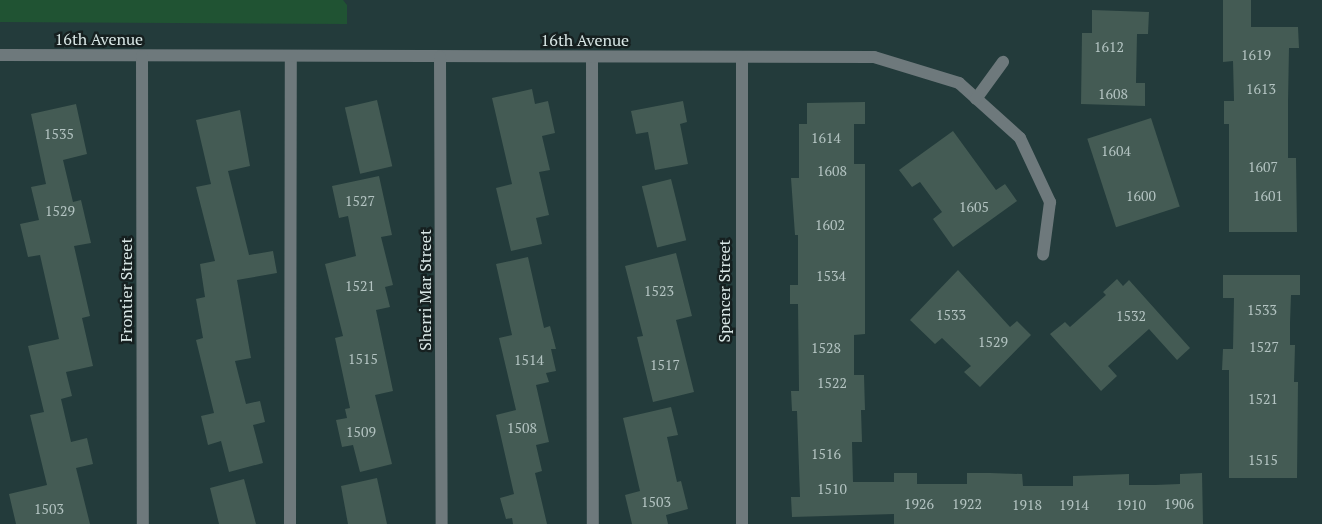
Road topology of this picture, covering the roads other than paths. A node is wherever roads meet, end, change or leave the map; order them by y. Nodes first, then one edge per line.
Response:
1 (0, 55) edge
2 (142, 56) junction
3 (291, 56) junction
4 (440, 57) junction
5 (592, 57) junction
6 (742, 57) junction
7 (1003, 62) dead end
8 (976, 99) junction
9 (1043, 255) dead end
10 (143, 524) edge
11 (290, 524) edge
12 (442, 524) edge
13 (593, 524) edge
14 (742, 524) edge

1 - 2 street, 16th Avenue
2 - 3 street, 16th Avenue
2 - 10 street, Frontier Street
3 - 4 street, 16th Avenue
3 - 11 street
4 - 5 street, 16th Avenue
4 - 12 street, Sherri Mar Street
5 - 6 street, 16th Avenue
5 - 13 street
6 - 8 street, 16th Avenue
6 - 14 street, Spencer Street
7 - 8 street
8 - 9 street, 16th Avenue

